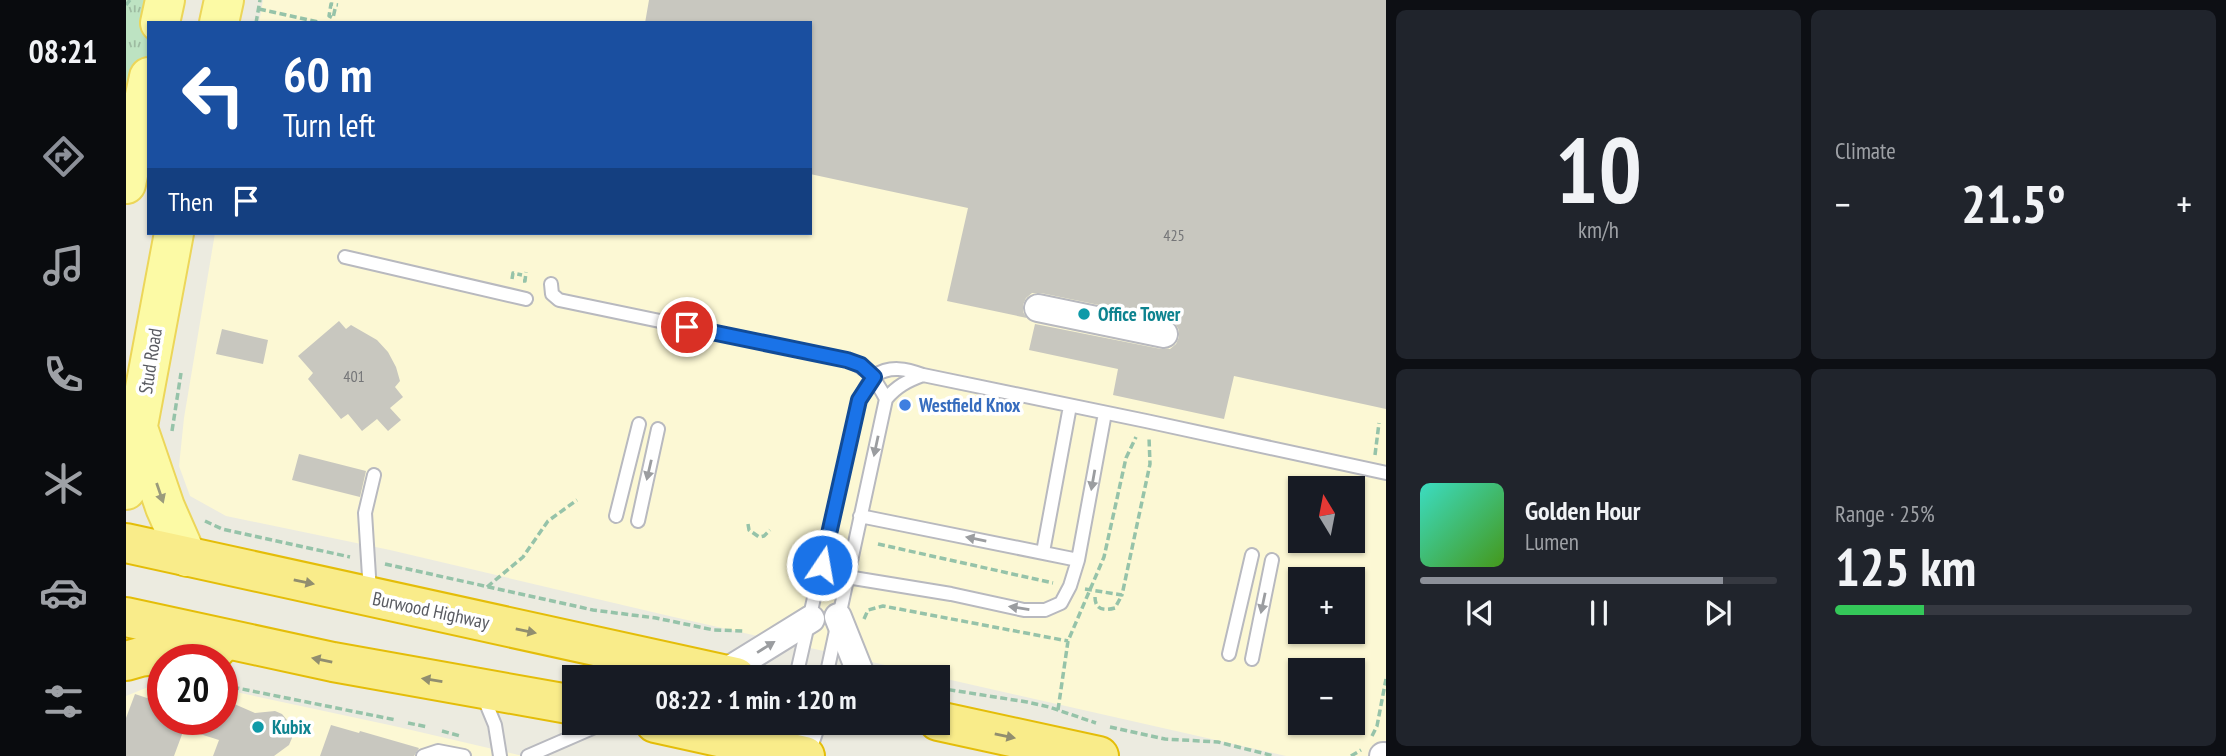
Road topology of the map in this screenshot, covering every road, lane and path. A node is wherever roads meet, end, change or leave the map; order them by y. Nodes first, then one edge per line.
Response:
1 (130, 0) edge
2 (165, 0) edge
3 (260, 0) edge
4 (126, 5) edge
5 (242, 5) edge
6 (160, 21) edge
7 (222, 21) edge
8 (254, 21) edge
9 (314, 21) edge
10 (147, 85) edge
11 (126, 184) edge
12 (174, 235) edge
13 (345, 257) dead end
14 (551, 284) dead end
15 (526, 299) dead end
16 (1038, 308) dead end
17 (1164, 334) dead end
18 (182, 367) dead end
19 (923, 375) junction
20 (874, 377) junction
21 (886, 399) junction
22 (1070, 406) junction
23 (1105, 413) junction
24 (1146, 421) junction
25 (1379, 423) dead end
26 (639, 424) dead end
27 (659, 429) dead end
28 (155, 433) junction
29 (1376, 454) dead end
30 (1386, 473) edge
31 (374, 475) dead end
32 (126, 490) edge
33 (577, 500) dead end
34 (617, 510) dead end
35 (639, 516) dead end
36 (860, 516) junction
37 (205, 521) dead end
38 (748, 524) dead end
39 (770, 530) dead end
40 (126, 543) edge
41 (878, 544) dead end
42 (1043, 552) junction
43 (1252, 555) dead end
44 (187, 557) junction
45 (1078, 560) junction
46 (1272, 560) dead end
47 (847, 577) junction
48 (369, 578) junction
49 (1070, 586) junction
50 (487, 587) junction
51 (1091, 590) junction
52 (1122, 595) junction
53 (1095, 597) dead end
54 (126, 617) edge
55 (838, 617) junction
56 (811, 619) junction
57 (863, 629) dead end
58 (751, 630) dead end
59 (1069, 641) junction
60 (247, 644) junction
61 (1230, 648) dead end
62 (1253, 653) dead end
63 (126, 661) edge
64 (689, 665) edge
65 (745, 665) edge
66 (799, 665) edge
67 (828, 665) edge
68 (857, 665) edge
69 (1386, 679) edge
70 (475, 687) junction
71 (238, 688) edge
72 (950, 690) edge
73 (562, 703) edge
74 (1058, 710) junction
75 (396, 720) dead end
76 (950, 722) edge
77 (408, 723) dead end
78 (428, 727) dead end
79 (576, 735) edge
80 (696, 735) edge
81 (799, 735) edge
82 (809, 735) edge
83 (1102, 735) edge
84 (1386, 744) edge
85 (744, 749) edge
86 (423, 756) edge
87 (464, 756) edge
88 (500, 756) edge
89 (528, 756) edge
90 (802, 756) edge
91 (1274, 756) edge
92 (1351, 756) edge
93 (1383, 756) edge

1 - 4 path
2 - 6 main road
3 - 5 path
5 - 7 main road
5 - 8 path
5 - 9 path
10 - 11 main road
12 - 28 main road, Stud Road
13 - 15 lane
14 - 20 lane
16 - 17 street
18 - 28 path
19 - 20 lane
19 - 21 lane
19 - 22 lane
20 - 21 lane
20 - 56 lane
21 -> 36 lane
22 - 23 lane
22 - 42 lane
23 - 24 lane
23 -> 45 lane
24 - 30 lane
24 - 51 path
24 - 52 path
25 - 29 path
26 - 34 lane
27 -> 35 lane
28 - 32 main road, Stud Road
28 -> 44 main road
31 - 48 lane
33 - 50 path
42 -> 36 lane
36 - 47 lane
37 - 48 path
38 - 39 path
40 - 44 highway, Burwood Highway
41 - 49 path
42 - 45 lane
43 - 61 lane
44 -> 48 highway, Burwood Highway
45 - 49 lane
46 -> 62 lane
49 -> 47 lane
47 - 55 lane
48 - 50 path
48 -> 64 highway, Burwood Highway
49 - 51 path
50 - 58 path
51 - 52 path
51 - 59 path
52 - 53 path
54 - 60 highway
55 - 67 lane
55 - 68 street
65 -> 56 street
56 - 66 lane
57 - 59 path
59 - 74 path
60 - 63 highway
70 -> 60 highway
69 - 92 path
70 - 73 highway
70 - 88 lane
71 - 75 path
72 - 74 path
74 - 83 path
76 -> 83 highway
77 - 78 path
79 - 89 lane
80 - 85 highway
81 - 90 street
82 - 90 street
83 - 91 path
84 - 93 lane
85 - 90 highway
86 - 87 lane

